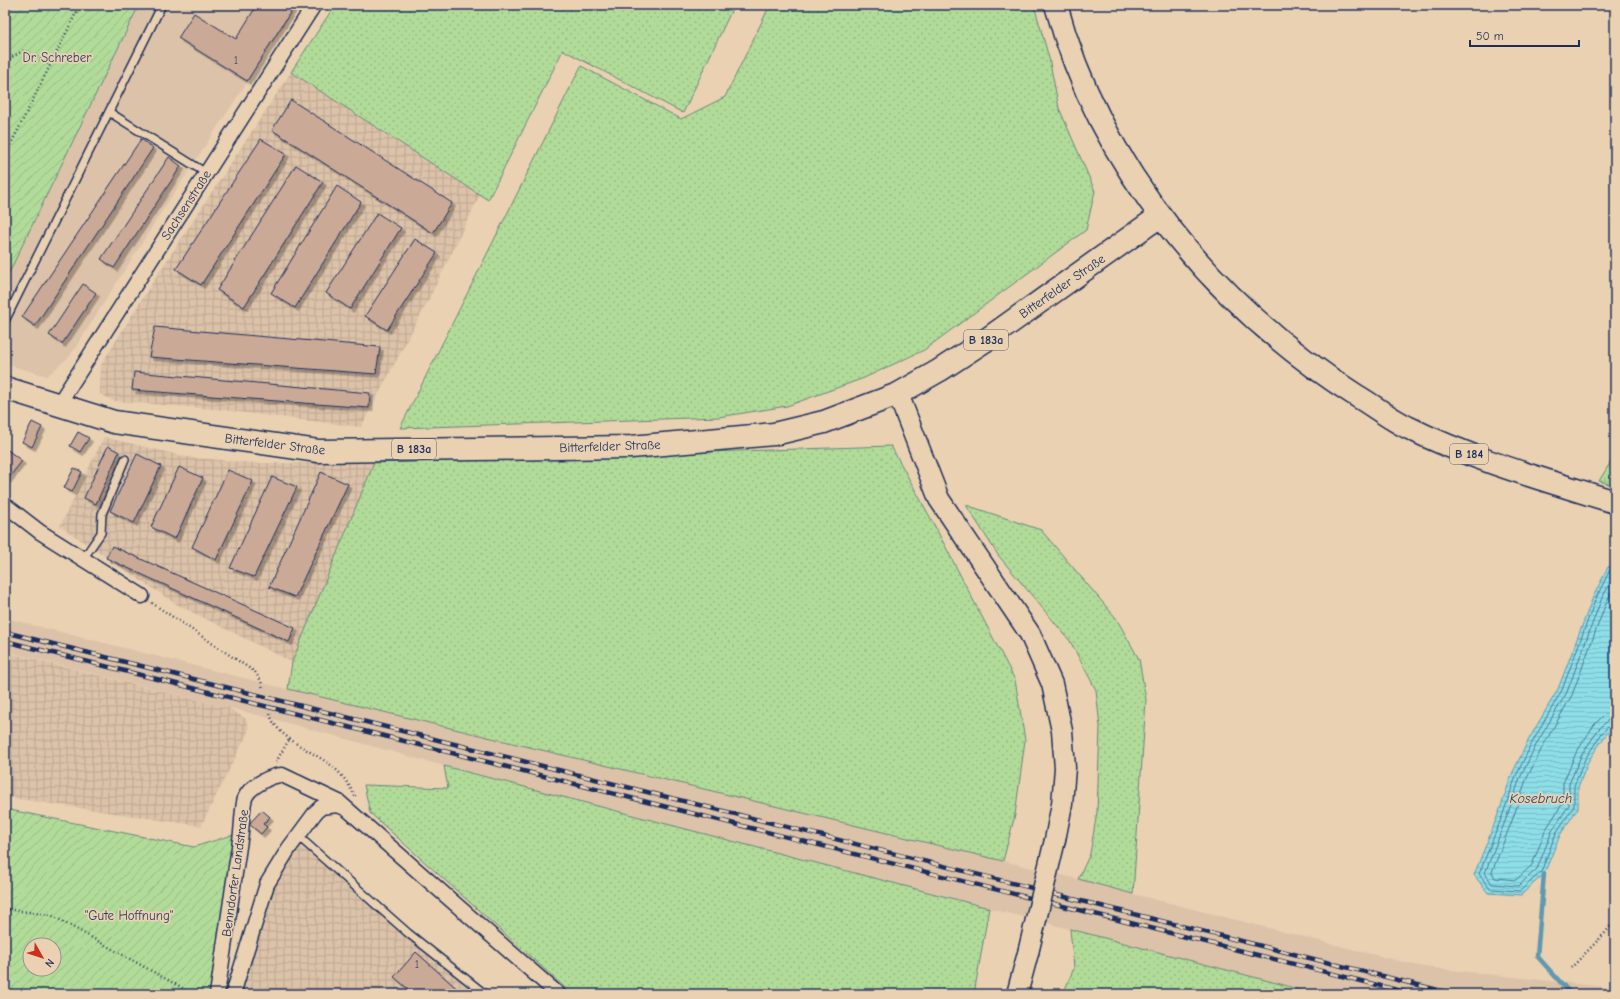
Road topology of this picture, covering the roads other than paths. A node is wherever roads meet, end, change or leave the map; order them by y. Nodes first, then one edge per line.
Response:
1 (162, 5) edge
2 (314, 5) edge
3 (1056, 5) edge
4 (109, 112) junction
5 (206, 173) junction
6 (1160, 216) junction
7 (5, 321) edge
8 (5, 388) edge
9 (898, 394) junction
10 (58, 405) junction
11 (124, 459) dead end
12 (1615, 502) edge
13 (5, 504) edge
14 (83, 559) junction
15 (142, 596) road end
16 (346, 808) junction
17 (298, 836) junction
18 (217, 994) edge
19 (233, 994) edge
20 (485, 994) edge
21 (558, 994) edge
22 (1017, 994) edge

1 - 4 lane
2 - 5 street, Sachsenstraße
3 - 6 main road
4 - 5 lane
4 - 7 lane
5 - 10 street, Sachsenstraße
6 - 9 main road, Bitterfelder Straße / B 183a
6 - 12 main road, B 184
8 - 10 main road, Bitterfelder Straße / B 183a
9 - 10 main road, Bitterfelder Straße / B 183a
9 - 22 main road, bridge
11 - 14 lane
13 - 14 street
14 - 15 street
16 - 17 street, Benndorfer Landstraße
16 - 18 street, Benndorfer Landstraße
16 - 21 street, Benndorfer Landstraße
17 - 19 street, Benndorfer Landstraße
17 - 20 lane

